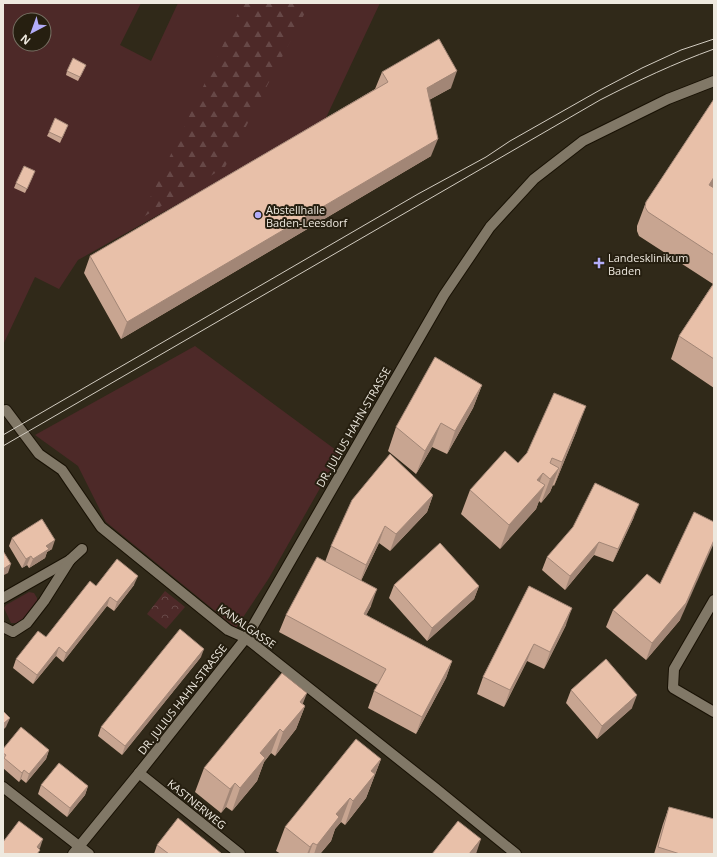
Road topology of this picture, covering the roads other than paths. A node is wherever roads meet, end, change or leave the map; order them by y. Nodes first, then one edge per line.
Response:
1 (714, 81) edge
2 (6, 410) dead end
3 (82, 549) dead end
4 (70, 560) junction
5 (3, 598) edge
6 (714, 600) edge
7 (3, 628) edge
8 (246, 638) junction
9 (714, 712) edge
10 (139, 773) junction
11 (3, 787) edge
12 (76, 850) edge
13 (89, 854) edge
14 (240, 854) edge
15 (516, 854) edge

1 - 8 street, DR. JULIUS HAHN-STRASSE
2 - 8 street, KANALGASSE
3 - 4 street
4 - 5 street
4 - 7 street
6 - 9 street
8 - 10 street, DR. JULIUS HAHN-STRASSE
8 - 15 street, KANALGASSE
10 - 12 street, DR. JULIUS HAHN-STRASSE
10 - 14 street, KASTNERWEG
11 - 12 street
12 - 13 street

